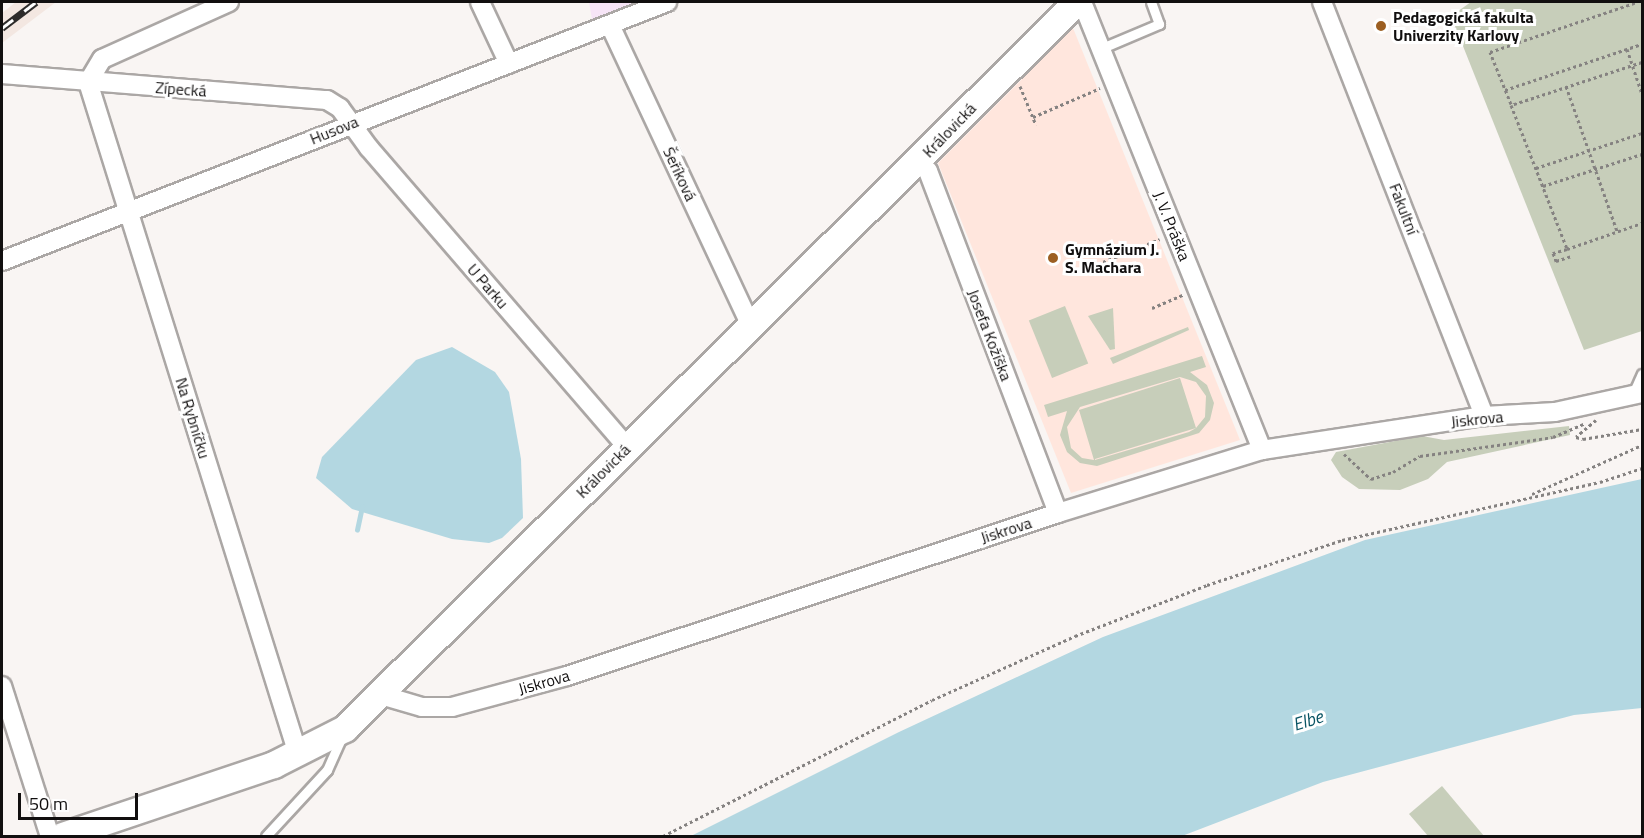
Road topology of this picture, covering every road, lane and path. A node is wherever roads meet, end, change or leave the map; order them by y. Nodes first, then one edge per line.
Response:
1 (229, 2) edge
2 (480, 2) edge
3 (667, 2) edge
4 (1079, 2) edge
5 (1151, 2) edge
6 (1322, 2) edge
7 (1637, 2) edge
8 (609, 25) junction
9 (1642, 44) edge
10 (1102, 48) junction
11 (1627, 49) junction
12 (1642, 62) edge
13 (509, 64) junction
14 (1632, 66) junction
15 (2, 74) edge
16 (1019, 79) dead end
17 (88, 82) junction
18 (1115, 82) junction
19 (1566, 86) junction
20 (1505, 90) junction
21 (1642, 94) edge
22 (1511, 105) junction
23 (1033, 117) junction
24 (351, 123) junction
25 (1036, 125) dead end
26 (1642, 134) edge
27 (1589, 151) junction
28 (1642, 154) edge
29 (919, 160) junction
30 (1536, 168) junction
31 (1595, 169) junction
32 (1543, 186) junction
33 (130, 213) junction
34 (1642, 223) edge
35 (1617, 231) junction
36 (1175, 233) junction
37 (1567, 249) junction
38 (1571, 256) dead end
39 (2, 261) edge
40 (1103, 262) dead end
41 (1198, 291) junction
42 (1152, 308) dead end
43 (750, 324) junction
44 (1642, 374) edge
45 (1637, 394) edge
46 (1484, 416) junction
47 (1642, 429) edge
48 (1642, 445) edge
49 (627, 447) junction
50 (1262, 450) junction
51 (1350, 460) dead end
52 (1642, 468) edge
53 (1529, 496) junction
54 (1058, 513) junction
55 (2, 686) edge
56 (381, 696) junction
57 (345, 729) junction
58 (298, 754) junction
59 (50, 837) edge
60 (63, 837) edge
61 (266, 837) edge
62 (663, 837) edge

1 - 17 street
2 - 13 street
3 - 8 street, Husova
4 - 10 street, J. V. Práška
4 - 29 main road, Královická
5 - 10 lane
6 - 46 street, Fakultní
7 - 20 path
8 - 13 street, Husova
8 - 43 street, Šeříková
9 - 11 path
10 - 18 street, J. V. Práška
11 - 14 path
11 - 20 path
12 - 14 path
13 - 24 street, Husova
14 - 19 path
14 - 21 path
15 - 17 street, Zípecká
16 - 23 path
17 - 24 street, Zípecká
17 - 33 street, Na Rybníčku
18 - 23 path
18 - 36 street, J. V. Práška
19 - 22 path
19 - 27 path
20 - 22 path
22 - 30 path
23 - 25 path
24 - 33 street, Husova
24 - 49 street, U Parku
26 - 27 path
27 - 30 path
27 - 31 path
28 - 31 path
29 - 43 main road, Královická
29 - 54 street, Josefa Kožíška
30 - 32 path
31 - 32 path
31 - 35 path
32 - 37 path
33 - 39 street, Husova
33 - 58 street, Na Rybníčku
34 - 35 path
35 - 37 path
36 - 40 path
36 - 41 street, J. V. Práška
37 - 38 path
41 - 42 path
41 - 50 street, J. V. Práška
43 - 49 main road, Královická
44 - 45 lane
45 - 46 street, Jiskrova
46 - 50 street, Jiskrova
47 - 51 path
48 - 53 path
49 - 56 main road, Královická
50 - 54 street, Jiskrova
52 - 53 path
53 - 62 path
54 - 56 street, Jiskrova
55 - 59 street
56 - 57 main road, Královická
57 - 58 main road, Královická
57 - 61 lane
58 - 60 main road, Královická

